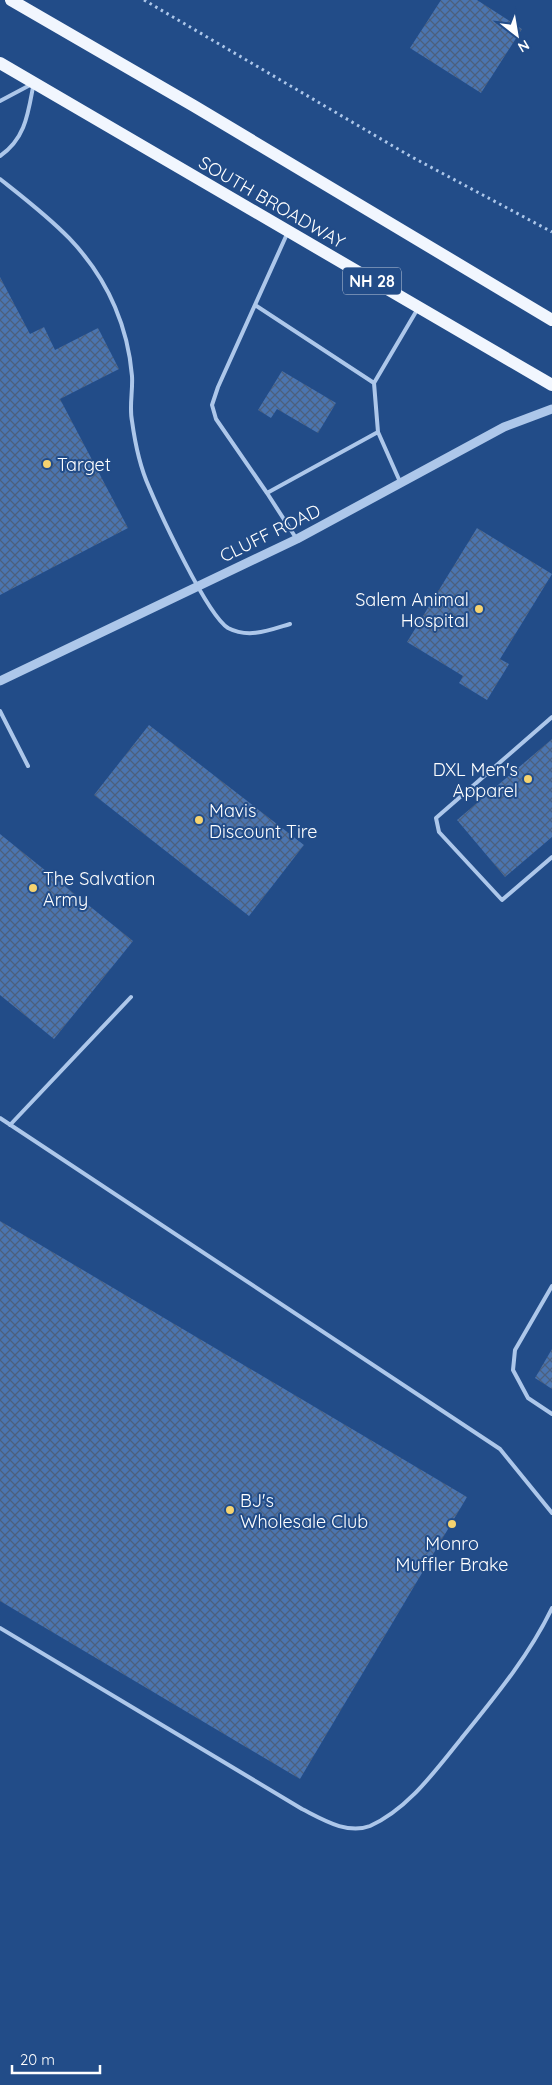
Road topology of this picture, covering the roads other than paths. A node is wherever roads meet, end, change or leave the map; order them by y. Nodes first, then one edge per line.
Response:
1 (11, 0) edge
2 (0, 63) edge
3 (34, 83) junction
4 (0, 101) edge
5 (0, 156) edge
6 (0, 180) edge
7 (288, 232) junction
8 (255, 305) junction
9 (419, 308) junction
10 (552, 320) edge
11 (374, 383) junction
12 (552, 385) edge
13 (552, 409) edge
14 (378, 432) junction
15 (401, 484) junction
16 (267, 492) junction
17 (297, 539) junction
18 (198, 586) junction
19 (290, 624) dead end
20 (0, 681) edge
21 (0, 711) edge
22 (552, 717) edge
23 (28, 766) dead end
24 (552, 856) edge
25 (131, 997) dead end
26 (0, 1118) edge
27 (10, 1125) junction
28 (552, 1286) edge
29 (552, 1414) edge
30 (552, 1513) edge
31 (552, 1608) edge
32 (0, 1628) edge

1 - 10 main road
2 - 3 main road, SOUTH BROADWAY / NH 28
3 - 4 lane
3 - 5 lane
3 - 7 main road, SOUTH BROADWAY / NH 28
6 - 18 lane
7 - 8 lane
7 - 9 main road, SOUTH BROADWAY / NH 28
8 - 11 lane
8 - 16 lane
9 - 11 lane
9 - 12 main road, SOUTH BROADWAY / NH 28
11 - 14 lane
13 - 15 street, CLUFF ROAD
14 - 15 lane
14 - 16 lane
15 - 17 street, CLUFF ROAD
16 - 17 lane
17 - 18 street, CLUFF ROAD
18 - 19 lane
18 - 20 street, CLUFF ROAD
21 - 23 lane
22 - 24 lane
25 - 27 lane
26 - 27 lane
27 - 30 lane
28 - 29 lane
31 - 32 lane

